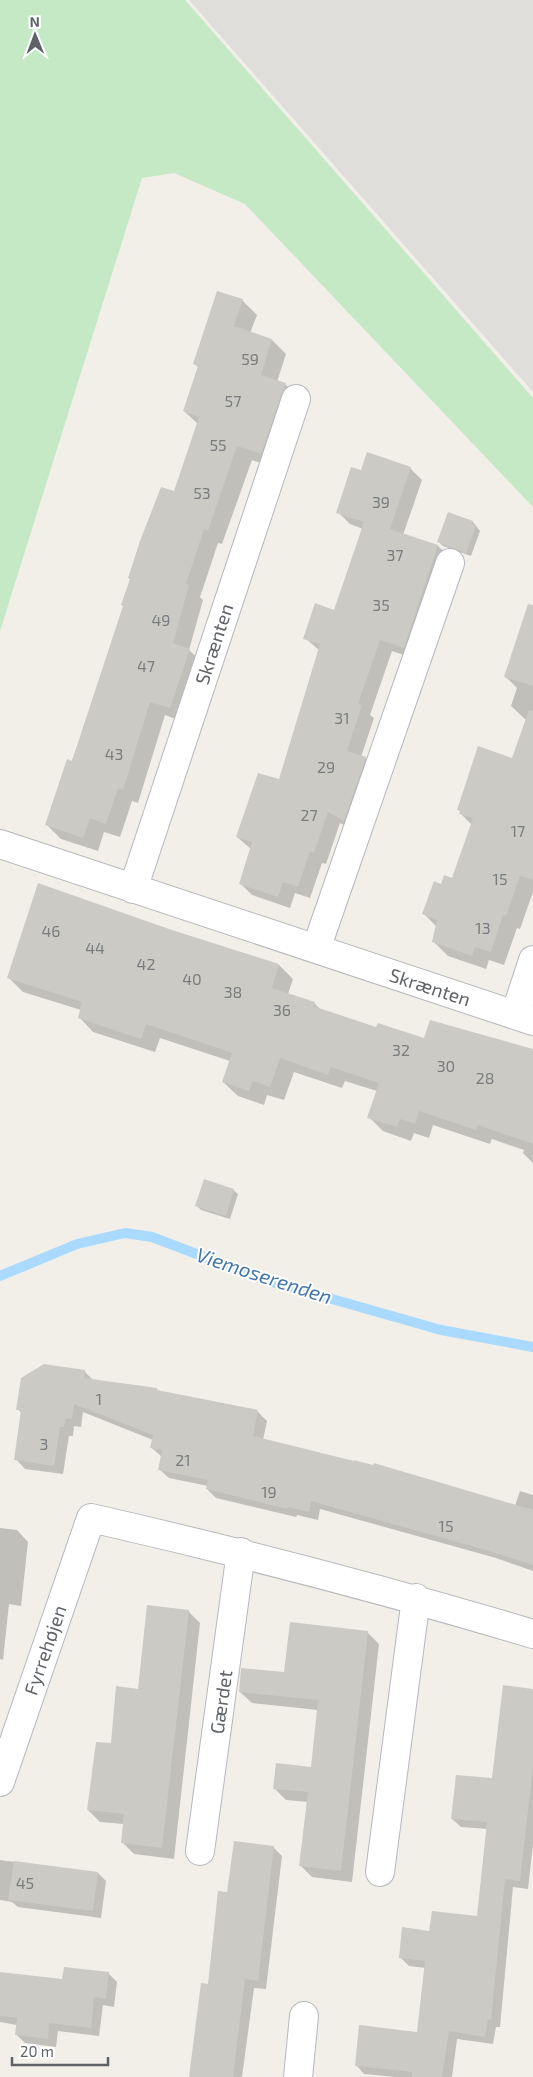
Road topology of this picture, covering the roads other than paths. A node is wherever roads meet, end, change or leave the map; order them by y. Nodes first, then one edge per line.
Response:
1 (296, 399) dead end
2 (450, 563) dead end
3 (0, 844) edge
4 (133, 888) junction
5 (316, 949) junction
6 (533, 960) edge
7 (524, 1018) edge
8 (241, 1552) junction
9 (416, 1598) junction
10 (533, 1634) edge
11 (0, 1782) edge
12 (200, 1851) dead end
13 (380, 1872) dead end
14 (304, 2016) dead end
15 (298, 2077) edge

1 - 4 street, Skrænten
2 - 5 street
3 - 4 street, Skrænten
4 - 5 street, Skrænten
5 - 7 street, Skrænten
6 - 7 street, Skrænten
8 - 9 street
8 - 11 street, Fyrrehøjen
8 - 12 street, Gærdet
9 - 10 street
9 - 13 street
14 - 15 street

